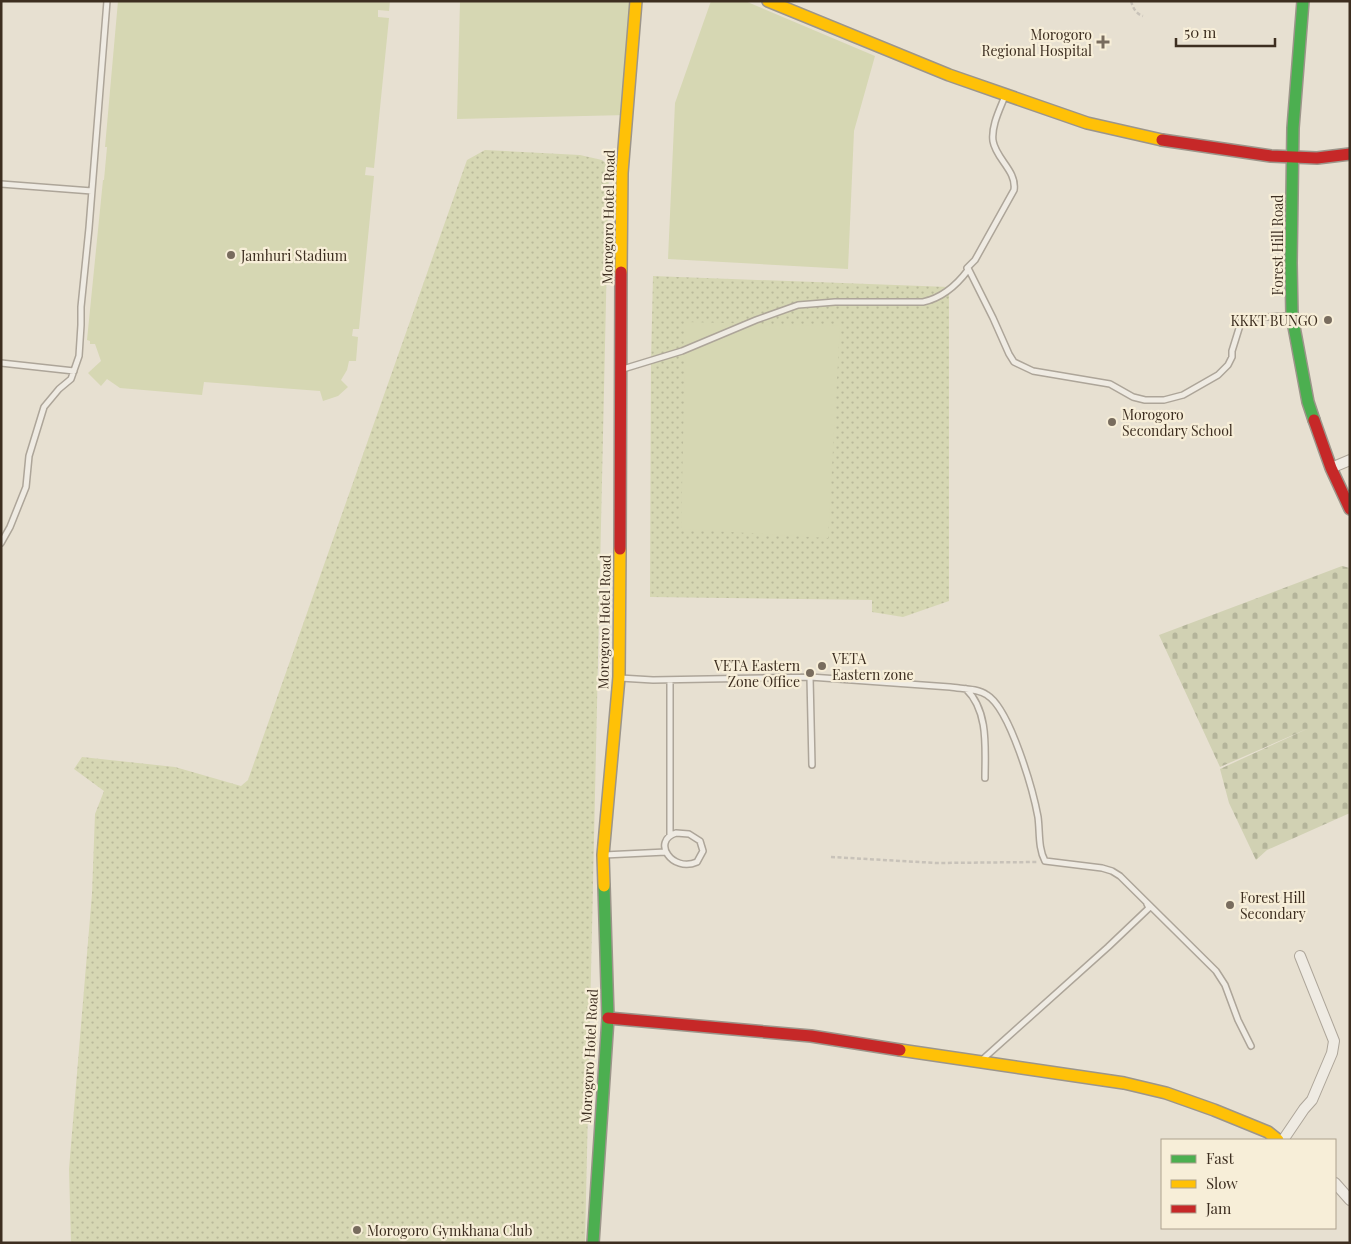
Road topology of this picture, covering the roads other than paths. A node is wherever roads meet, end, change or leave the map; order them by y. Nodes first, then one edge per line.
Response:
1 (107, 1) edge
2 (636, 1) edge
3 (768, 1) edge
4 (1303, 1) edge
5 (1005, 95) junction
6 (1350, 154) edge
7 (1292, 158) junction
8 (1, 184) edge
9 (92, 191) junction
10 (967, 268) junction
11 (1292, 316) junction
12 (1, 364) edge
13 (620, 369) junction
14 (74, 371) junction
15 (1350, 460) edge
16 (1332, 468) junction
17 (1350, 510) edge
18 (1, 544) edge
19 (810, 677) junction
20 (619, 678) junction
21 (670, 680) junction
22 (950, 687) junction
23 (812, 765) dead end
24 (985, 778) dead end
25 (670, 836) junction
26 (666, 852) junction
27 (603, 855) junction
28 (1145, 901) junction
29 (1300, 956) dead end
30 (608, 1018) junction
31 (1251, 1046) dead end
32 (979, 1062) junction
33 (1277, 1139) edge
34 (1284, 1139) edge
35 (1336, 1184) edge
36 (1350, 1200) edge
37 (593, 1243) edge

1 - 9 lane
2 - 13 street, Morogoro Hotel Road
3 - 5 street
4 - 7 street, Forest Hill Road
5 - 7 street
5 - 10 lane
6 - 7 street
7 - 11 street, Forest Hill Road
8 - 9 lane
9 - 14 lane
10 - 11 lane
10 - 13 lane
11 - 16 street, Forest Hill Road
12 - 14 lane
13 - 20 street, Morogoro Hotel Road
14 - 18 lane
15 - 16 street
16 - 17 street, Forest Hill Road
19 - 21 lane
19 - 22 lane
19 - 23 lane
20 - 21 lane
20 - 27 street, Morogoro Hotel Road
21 - 25 lane
22 - 24 lane
22 - 28 lane
25 - 26 lane
25 - 26 lane
26 - 27 lane
27 - 30 street, Morogoro Hotel Road
28 - 31 lane
28 - 32 lane
29 - 34 street
30 - 32 street
30 - 37 street, Morogoro Hotel Road
32 - 33 street
35 - 36 street

